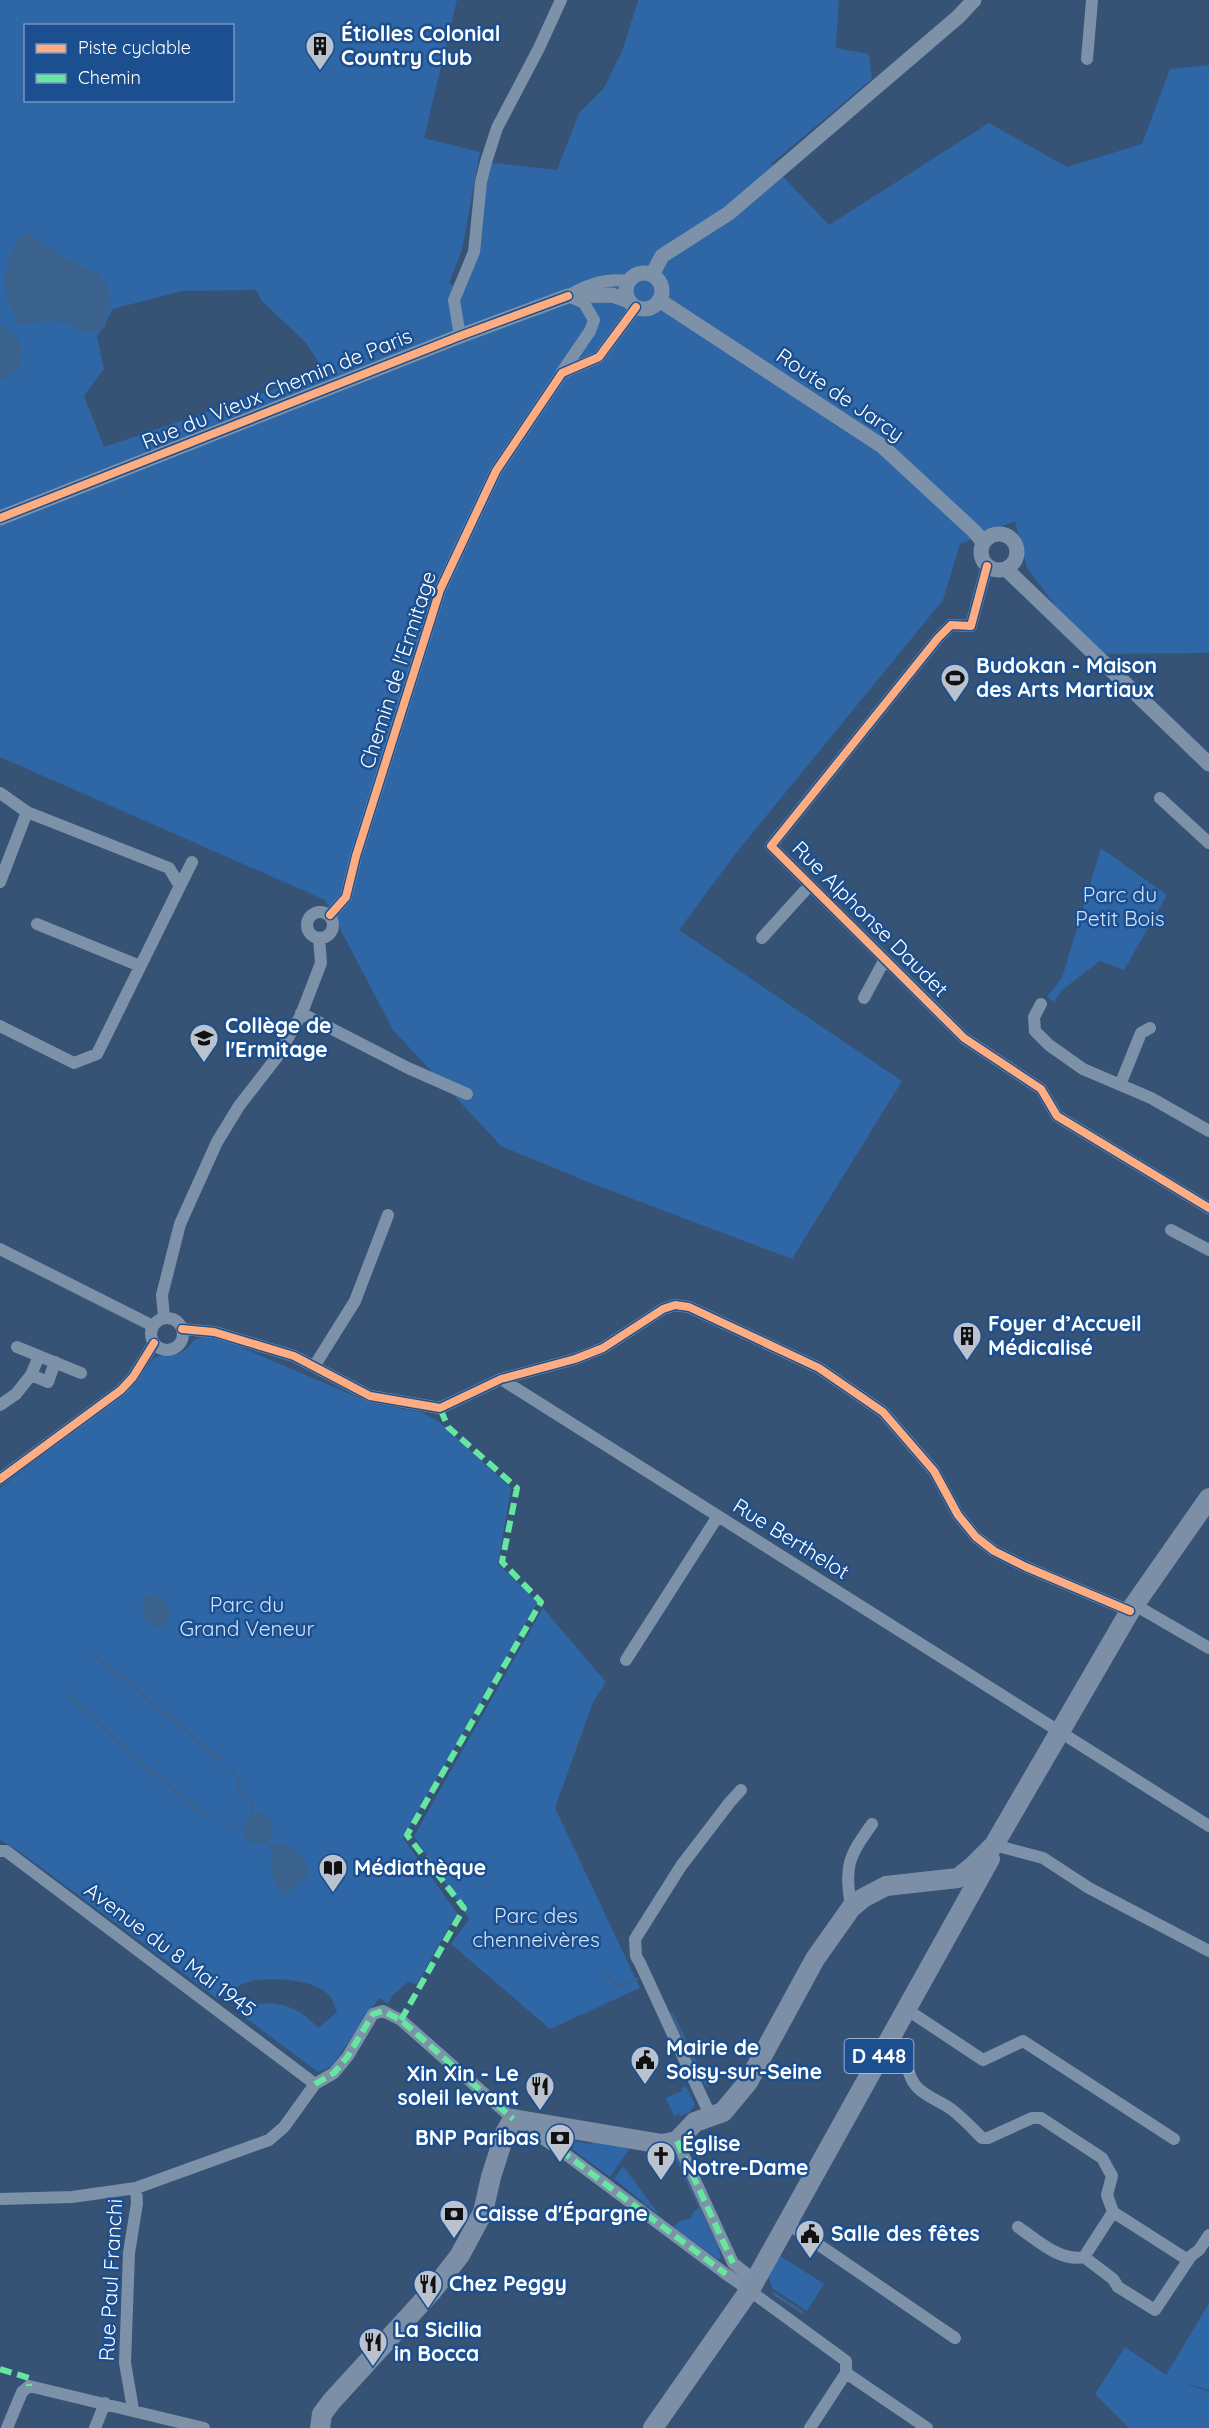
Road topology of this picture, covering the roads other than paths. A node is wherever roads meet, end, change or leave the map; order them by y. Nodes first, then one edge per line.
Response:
1 (561, 0) edge
2 (974, 0) edge
3 (1092, 0) edge
4 (1087, 59) dead end
5 (652, 275) junction
6 (629, 280) junction
7 (568, 296) junction
8 (659, 300) junction
9 (632, 304) junction
10 (460, 336) junction
11 (562, 373) junction
12 (0, 518) edge
13 (983, 542) junction
14 (987, 566) junction
15 (1006, 569) junction
16 (1209, 765) edge
17 (0, 794) edge
18 (1160, 798) dead end
19 (27, 812) junction
20 (1209, 843) edge
21 (192, 862) dead end
22 (0, 882) edge
23 (810, 885) junction
24 (180, 886) junction
25 (330, 915) junction
26 (37, 924) dead end
27 (319, 938) junction
28 (762, 938) dead end
29 (885, 959) junction
30 (140, 966) junction
31 (864, 998) dead end
32 (1041, 1004) dead end
33 (301, 1013) junction
34 (0, 1026) edge
35 (1150, 1028) dead end
36 (1120, 1085) junction
37 (467, 1094) dead end
38 (1209, 1131) edge
39 (1209, 1208) edge
40 (388, 1215) dead end
41 (1171, 1230) dead end
42 (0, 1249) edge
43 (1209, 1250) edge
44 (164, 1317) junction
45 (153, 1326) junction
46 (182, 1329) junction
47 (154, 1343) junction
48 (16, 1347) dead end
49 (39, 1356) junction
50 (55, 1362) junction
51 (315, 1365) junction
52 (81, 1373) dead end
53 (32, 1376) junction
54 (501, 1379) junction
55 (0, 1405) edge
56 (0, 1479) edge
57 (1209, 1498) edge
58 (718, 1516) junction
59 (1132, 1608) junction
60 (1209, 1648) edge
61 (626, 1660) dead end
62 (1061, 1732) junction
63 (741, 1790) dead end
64 (872, 1824) dead end
65 (1209, 1826) edge
66 (994, 1845) junction
67 (0, 1851) edge
68 (965, 1883) junction
69 (851, 1908) junction
70 (1209, 1951) edge
71 (906, 2009) junction
72 (888, 2040) junction
73 (315, 2084) junction
74 (711, 2117) junction
75 (513, 2119) junction
76 (567, 2127) junction
77 (1174, 2139) dead end
78 (677, 2141) junction
79 (560, 2150) junction
80 (136, 2188) junction
81 (0, 2199) edge
82 (1113, 2212) junction
83 (787, 2223) junction
84 (1018, 2227) dead end
85 (1209, 2235) edge
86 (1084, 2257) junction
87 (1188, 2260) junction
88 (733, 2263) junction
89 (726, 2274) junction
90 (751, 2288) junction
91 (955, 2338) dead end
92 (846, 2373) junction
93 (105, 2403) junction
94 (133, 2409) junction
95 (321, 2421) edge
96 (7, 2428) edge
97 (95, 2428) edge
98 (204, 2428) edge
99 (308, 2428) edge
100 (653, 2428) edge
101 (810, 2428) edge
102 (927, 2428) edge

1 - 10 street
2 - 5 street
3 - 4 street
5 - 6 street
5 - 8 street
6 - 7 street
6 - 9 street
7 - 9 street, Rue du Vieux Chemin de Paris
7 - 10 street, Rue du Vieux Chemin de Paris
7 - 11 street, Chemin de l'Ermitage
8 - 9 street
8 - 13 street, Route de Jarcy
9 - 11 street
10 - 12 street, Rue du Vieux Chemin de Paris
11 - 25 street, Chemin de l'Ermitage
13 - 14 street
13 - 15 street
14 - 15 street
14 - 23 street, Rue Alphonse Daudet
15 - 16 street
17 - 19 street
18 - 20 street
19 - 22 street
19 - 24 street
21 - 24 street
23 - 28 street, Rue Alphonse Daudet
23 - 29 street, Rue Alphonse Daudet
24 - 30 street
25 - 27 street
25 - 27 street
26 - 30 street
27 - 33 street
29 - 31 street, Rue Alphonse Daudet
29 - 39 street, Rue Alphonse Daudet
30 - 34 street
32 - 36 street
33 - 37 street
33 - 44 street
35 - 36 street
36 - 38 street
40 - 51 street
41 - 43 street
42 - 45 street
44 - 45 street
44 - 46 street
45 - 47 street
46 - 47 street
46 - 51 street
47 - 56 street
48 - 49 street
49 - 50 street
49 - 53 street
50 - 52 street
50 - 53 street
51 - 54 street
53 - 55 street
54 - 58 street, Rue Berthelot
54 - 59 street
57 - 59 main road
58 - 61 street
58 - 62 street, Rue Berthelot
59 - 60 street
59 - 62 main road
62 - 65 street, Rue Berthelot
62 - 66 main road
63 - 74 street
64 - 69 street
66 - 68 main road
66 - 70 street
67 - 73 street, Avenue du 8 Mai 1945
68 - 69 main road
68 - 71 main road, D 448
69 - 74 main road
71 - 72 main road, D 448
71 - 77 street
72 - 82 street
72 - 83 main road, D 448
73 - 75 street
73 - 80 street
74 - 78 main road
75 - 76 main road
75 - 79 street
75 - 95 main road
76 - 78 main road
76 - 79 street
78 - 88 street
79 - 89 street
80 - 81 street
80 - 94 street, Rue Paul Franchi
82 - 86 street
82 - 87 street
83 - 90 main road, D 448
83 - 91 street
84 - 86 street
85 - 87 street
86 - 87 street
88 - 89 street
88 - 90 street
89 - 90 street
90 - 92 street
90 - 100 main road, D 448
92 - 101 street
92 - 102 street
93 - 94 street
93 - 96 street
93 - 97 street
94 - 98 street
95 - 99 street

